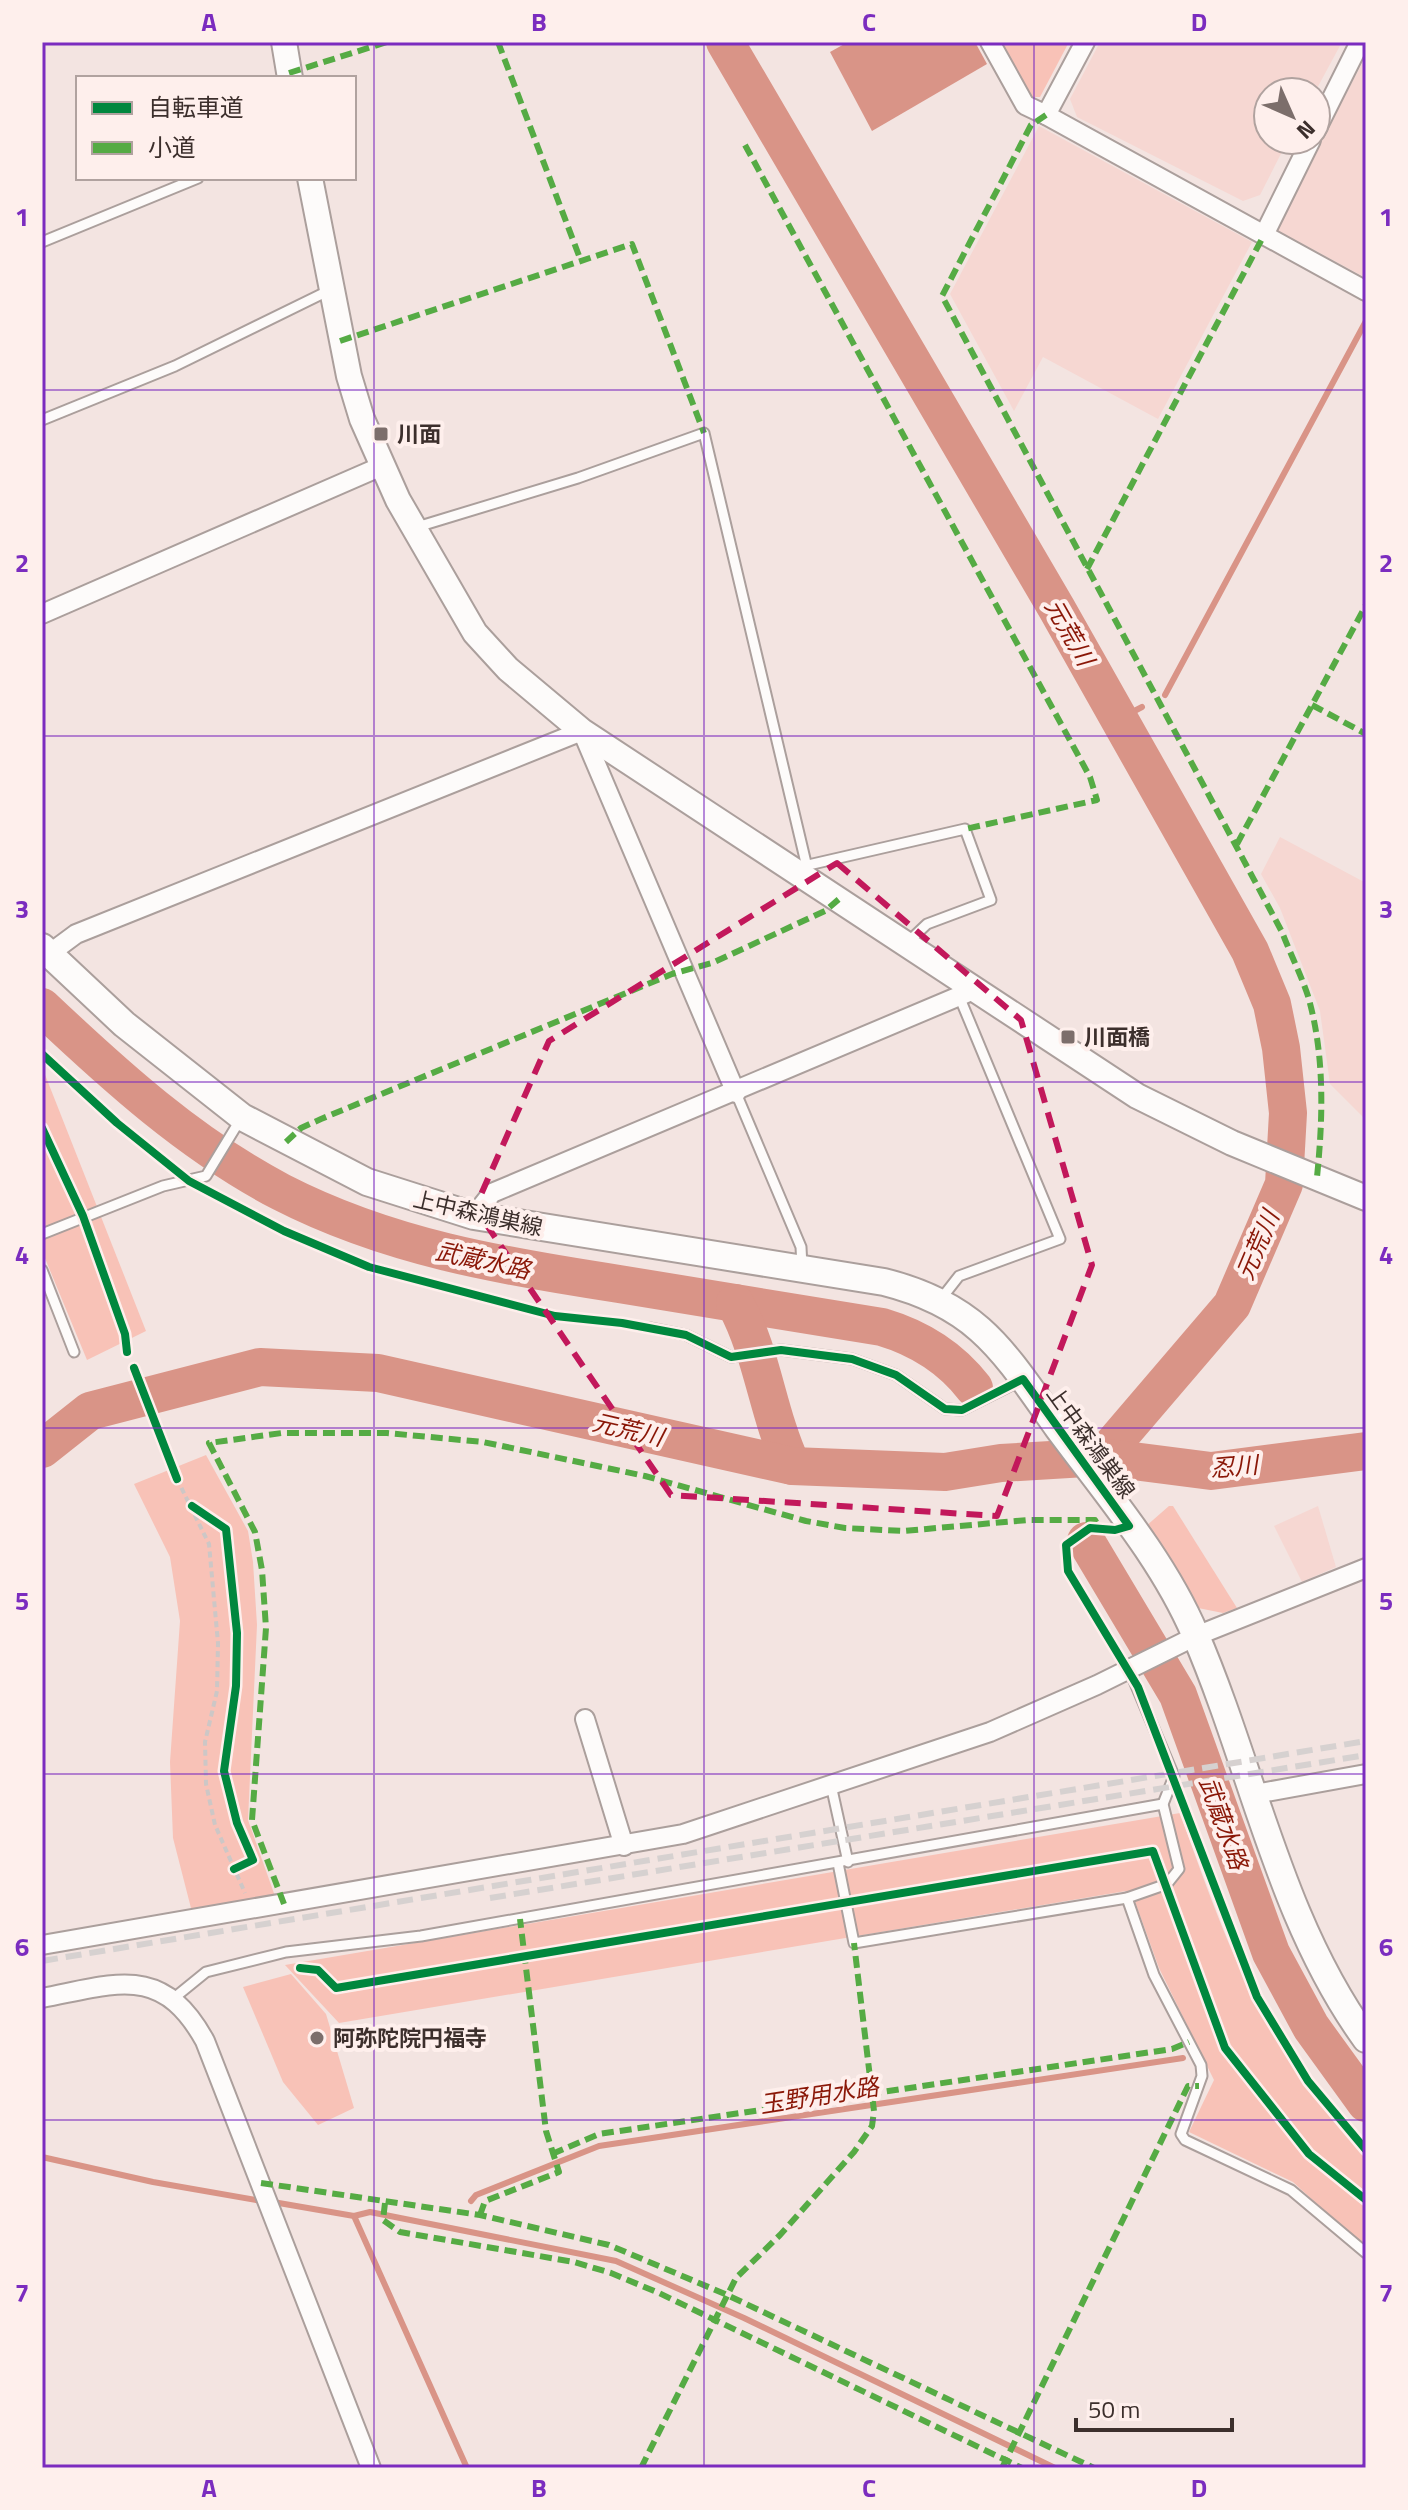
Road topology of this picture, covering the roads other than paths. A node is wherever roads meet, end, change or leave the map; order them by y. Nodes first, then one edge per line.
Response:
1 (284, 42) edge
2 (990, 42) edge
3 (1085, 42) edge
4 (1360, 42) edge
5 (290, 76) edge
6 (1332, 98) edge
7 (1046, 115) junction
8 (1303, 156) edge
9 (193, 180) edge
10 (310, 180) edge
11 (1264, 235) junction
12 (42, 242) edge
13 (330, 290) junction
14 (1366, 291) edge
15 (42, 420) edge
16 (382, 466) junction
17 (414, 529) junction
18 (42, 614) edge
19 (582, 731) junction
20 (803, 868) junction
21 (907, 944) junction
22 (45, 950) edge
23 (967, 992) junction
24 (736, 1093) junction
25 (236, 1128) junction
26 (1366, 1198) edge
27 (474, 1216) junction
28 (42, 1234) edge
29 (802, 1267) junction
30 (42, 1270) edge
31 (940, 1300) junction
32 (651, 1328) dead end
33 (74, 1352) dead end
34 (1028, 1386) junction
35 (1366, 1568) edge
36 (1187, 1640) junction
37 (1135, 1666) junction
38 (585, 1719) dead end
39 (1366, 1774) edge
40 (831, 1785) junction
41 (1255, 1794) junction
42 (1163, 1804) junction
43 (624, 1846) junction
44 (843, 1863) junction
45 (1127, 1898) junction
46 (42, 1945) edge
47 (42, 1998) edge
48 (174, 1998) junction
49 (1366, 2039) edge
50 (1366, 2253) edge
51 (371, 2468) edge

1 - 5 street
2 - 7 street
3 - 7 street
4 - 6 street
7 - 11 street
8 - 11 street
9 - 12 lane
10 - 13 street
11 - 14 street
13 - 15 lane
13 - 16 street
16 - 17 street
16 - 18 street
17 - 19 street
17 - 20 lane
19 - 20 street
19 - 22 street
19 - 24 street
20 - 21 street
20 - 21 lane
21 - 23 street
22 - 25 main road, 上中森鴻巣線
23 - 24 street
23 - 26 street
23 - 31 lane
24 - 27 street
24 - 29 lane
25 - 27 main road, 上中森鴻巣線
25 - 28 lane
27 - 29 main road, 上中森鴻巣線
29 - 31 main road, 上中森鴻巣線
30 - 33 lane
31 - 34 main road, 上中森鴻巣線
32 - 34 lane
34 - 36 main road, 上中森鴻巣線
35 - 36 street
36 - 37 street
36 - 41 main road, 上中森鴻巣線
37 - 40 street
37 - 42 lane
38 - 43 street
39 - 41 street
40 - 43 street
40 - 44 lane
41 - 49 main road, 上中森鴻巣線
42 - 44 lane
42 - 45 lane
43 - 46 street
44 - 45 lane
44 - 48 lane
45 - 50 lane
47 - 48 street
48 - 51 street

